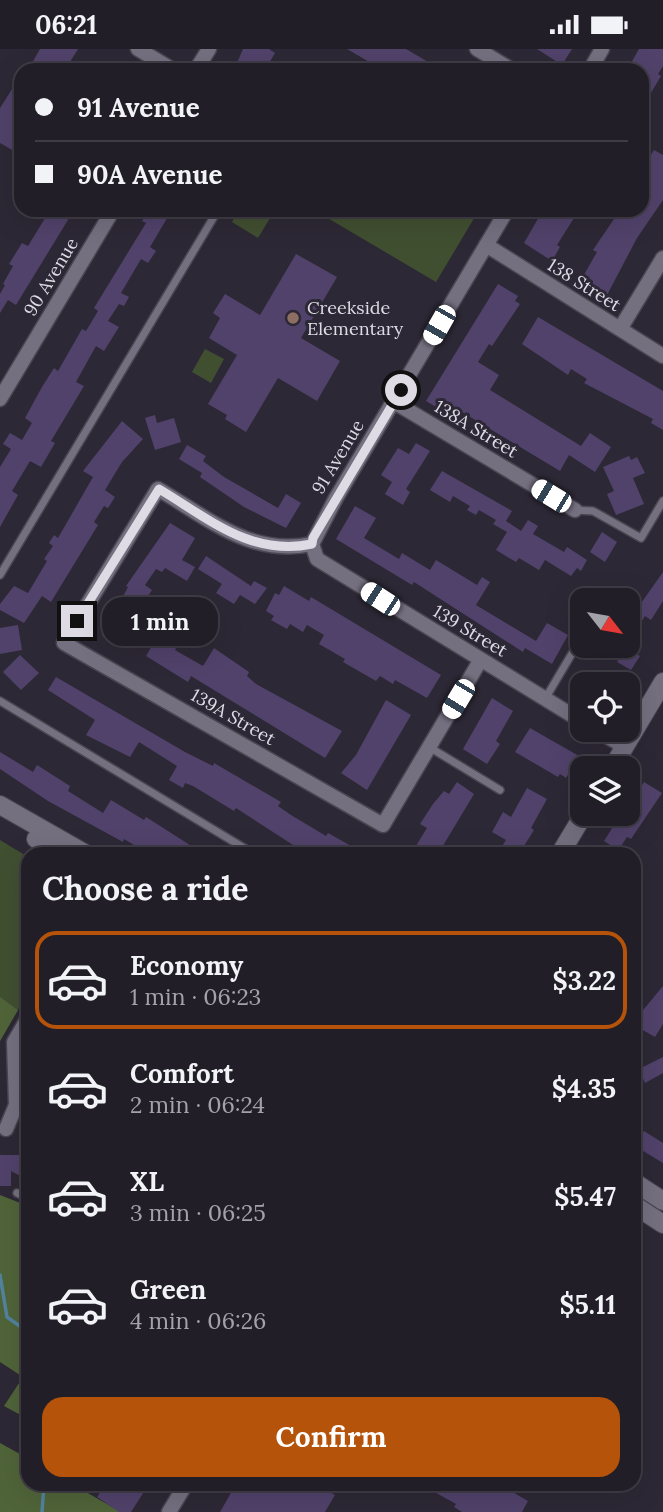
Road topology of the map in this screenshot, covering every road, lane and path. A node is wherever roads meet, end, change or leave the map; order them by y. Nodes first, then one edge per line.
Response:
1 (138, 49) edge
2 (477, 49) edge
3 (161, 63) edge
4 (500, 63) edge
5 (109, 217) edge
6 (214, 217) edge
7 (503, 217) edge
8 (486, 245) junction
9 (663, 258) edge
10 (620, 329) junction
11 (663, 356) edge
12 (0, 399) edge
13 (394, 402) junction
14 (663, 501) edge
15 (575, 510) joint
16 (312, 544) junction
17 (0, 575) edge
18 (570, 657) edge
19 (480, 661) junction
20 (663, 682) edge
21 (545, 699) junction
22 (0, 701) edge
23 (570, 714) edge
24 (616, 742) edge
25 (429, 747) junction
26 (625, 747) junction
27 (619, 756) edge
28 (500, 790) dead end
29 (0, 805) edge
30 (0, 818) edge
31 (577, 826) edge
32 (49, 847) edge
33 (74, 847) edge
34 (242, 847) edge
35 (564, 847) edge
36 (21, 1030) edge
37 (21, 1091) edge
38 (21, 1099) edge
39 (6, 1129) dead end
40 (641, 1187) edge
41 (17, 1193) dead end
42 (21, 1195) edge
43 (663, 1201) edge
44 (641, 1210) edge
45 (663, 1224) edge
46 (182, 1491) edge
47 (169, 1512) edge

1 - 3 street
2 - 4 street
5 - 12 street, 90 Avenue
6 - 17 lane
7 - 8 street, 91 Avenue
8 - 10 street, 138 Street
8 - 13 street, 91 Avenue
9 - 10 street
10 - 11 street, 138 Street
13 - 15 street, 138A Street
13 - 16 street, 91 Avenue
14 - 15 lane
16 - 19 street, 139 Street
16 - 25 street, 139A Street
18 - 21 lane
19 - 21 street, 139 Street
19 - 25 street
20 - 26 main road
21 - 23 street, 139 Street
22 - 34 lane
24 - 26 street
25 - 28 lane
26 - 27 main road
29 - 33 main road
30 - 32 main road
31 - 35 main road
36 - 37 street
38 - 39 street
40 - 43 main road
41 - 42 lane
44 - 45 main road
46 - 47 street

